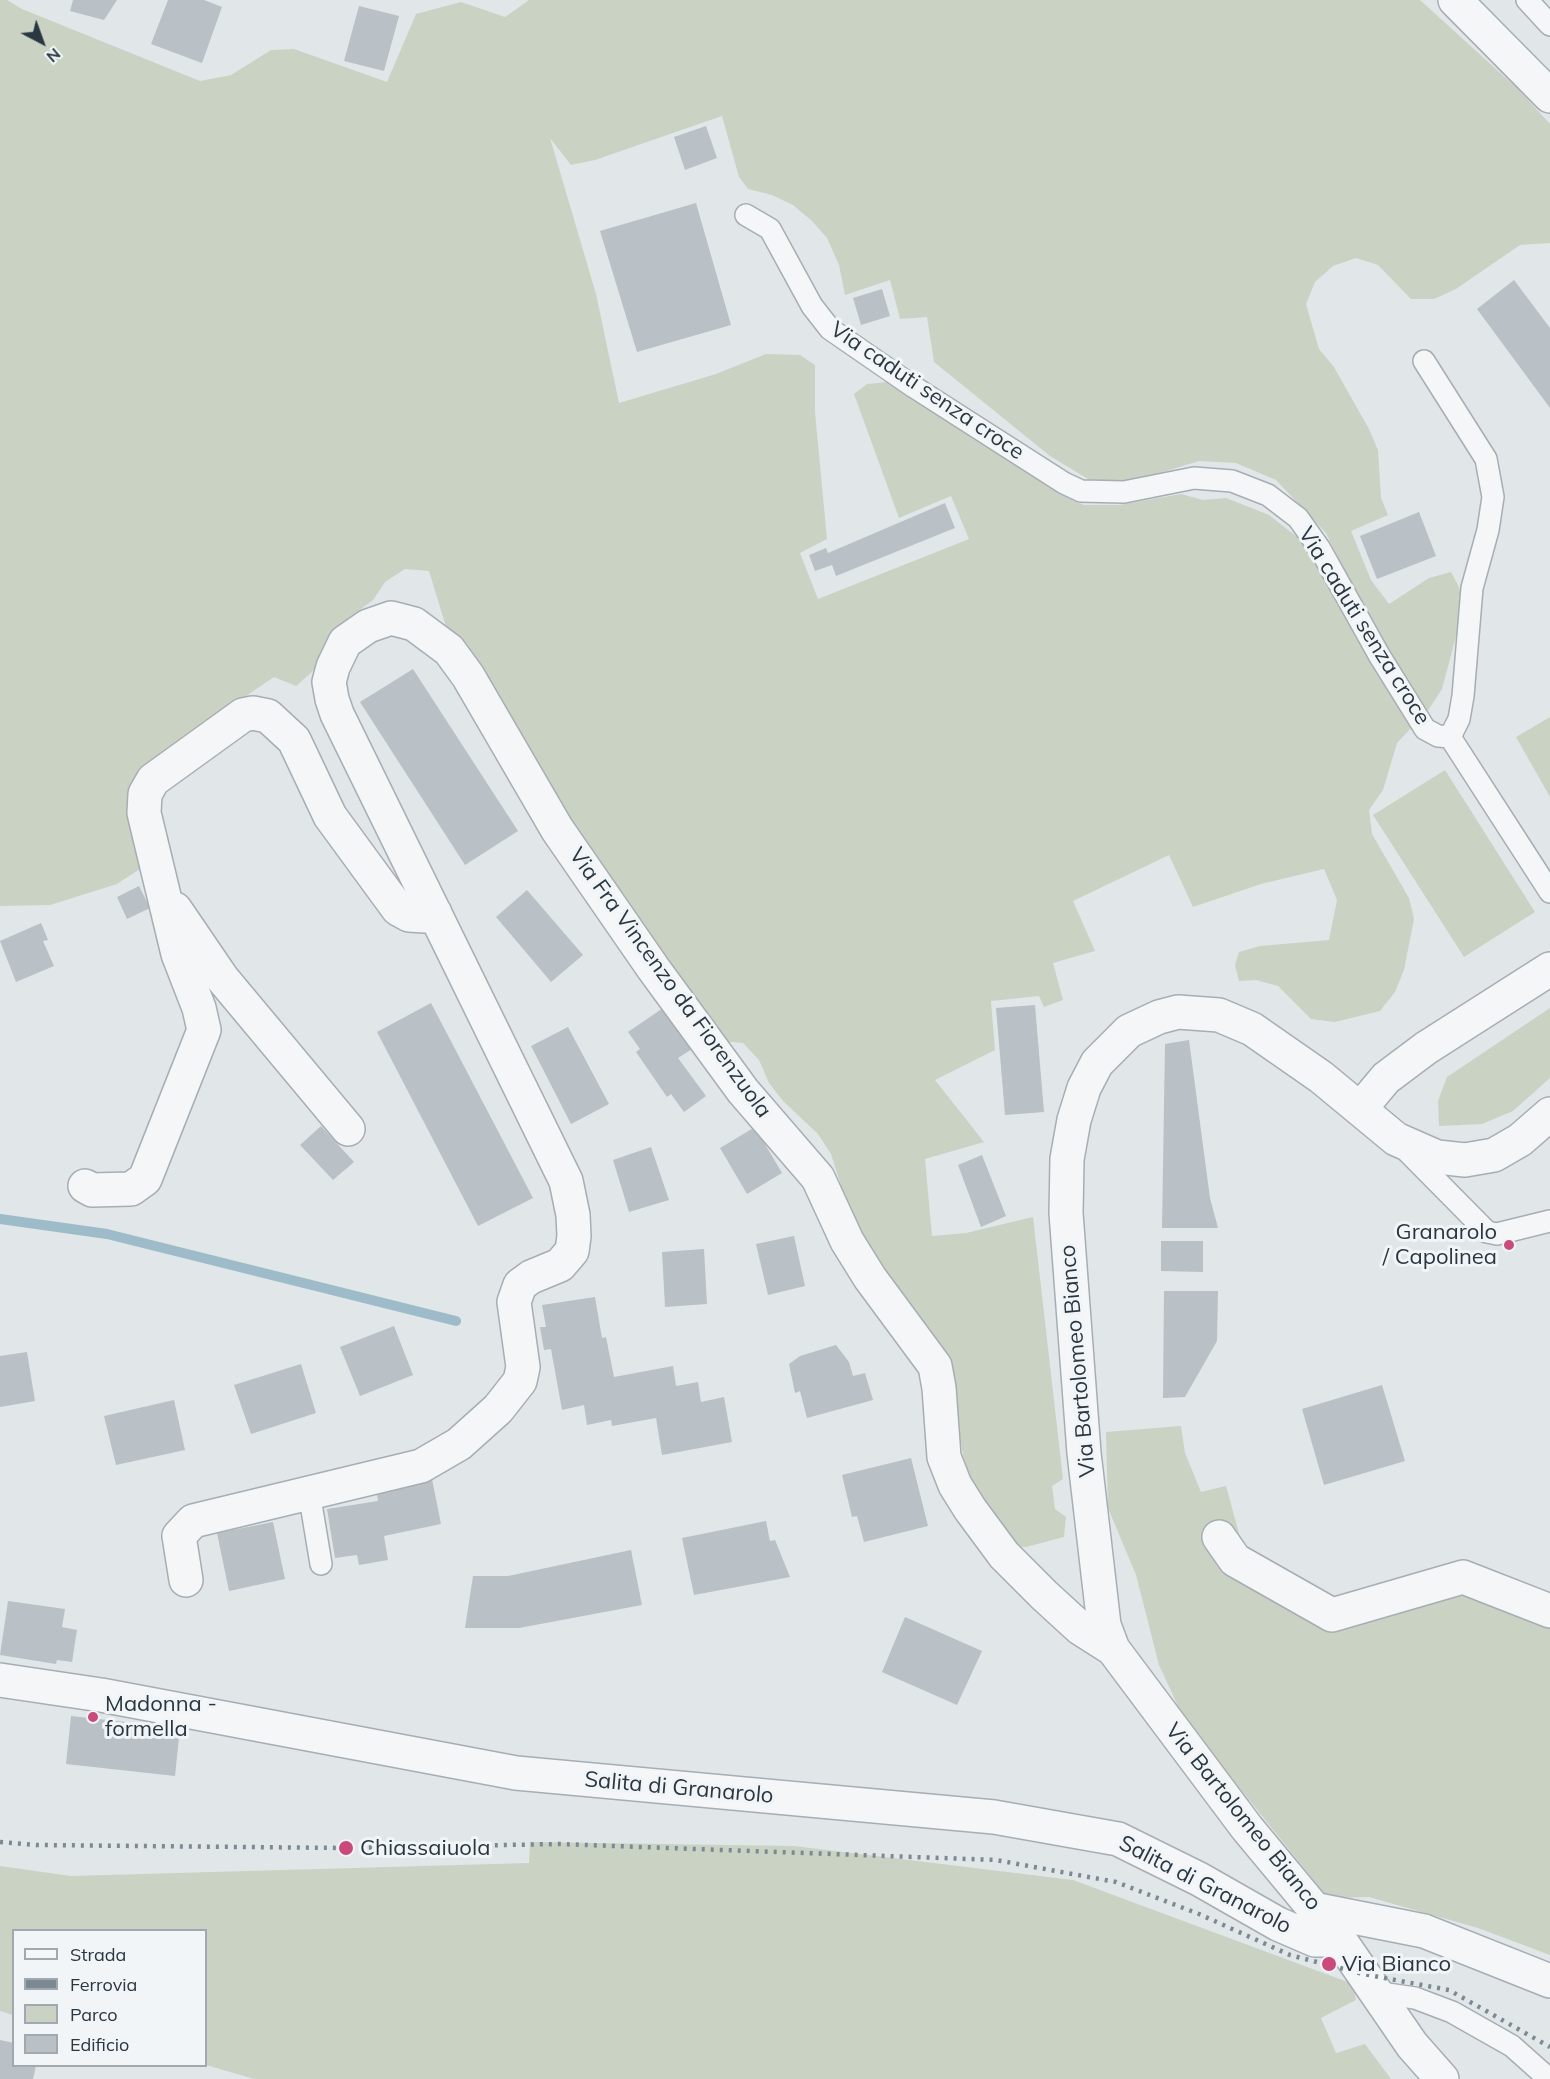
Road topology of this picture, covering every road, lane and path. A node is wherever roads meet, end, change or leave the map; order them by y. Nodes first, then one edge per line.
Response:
1 (1455, 0) edge
2 (1527, 0) edge
3 (1550, 25) edge
4 (1550, 96) edge
5 (746, 215) dead end
6 (1424, 361) dead end
7 (1450, 737) junction
8 (161, 888) junction
9 (1550, 891) edge
10 (435, 913) junction
11 (1550, 969) edge
12 (1360, 1109) junction
13 (1550, 1114) edge
14 (348, 1129) dead end
15 (1396, 1140) junction
16 (85, 1186) dead end
17 (1550, 1221) edge
18 (309, 1492) junction
19 (1219, 1537) dead end
20 (321, 1564) dead end
21 (186, 1580) dead end
22 (1550, 1611) edge
23 (1113, 1649) junction
24 (0, 1680) edge
25 (1318, 1910) junction
26 (1340, 1940) junction
27 (1550, 1981) edge
28 (1374, 1992) junction
29 (1442, 2079) edge
30 (1549, 2079) edge

1 - 4 street
2 - 3 lane
5 - 7 lane, Via caduti senza croce
6 - 7 lane
7 - 9 lane, Via caduti senza croce
8 - 10 street
8 - 14 street
8 - 16 street
10 - 18 street, Via Fra Vincenzo da Fiorenzuola
10 - 23 street, Via Fra Vincenzo da Fiorenzuola
11 - 12 street
12 - 15 street, Via Bartolomeo Bianco
12 - 23 street, Via Bartolomeo Bianco
13 - 15 street, Via Bartolomeo Bianco
15 - 17 lane
18 - 20 lane
18 - 21 street, Via Fra Vincenzo da Fiorenzuola
19 - 22 street
23 - 25 street, Via Bartolomeo Bianco
24 - 26 street, Salita di Granarolo
25 - 26 street, Via Bartolomeo Bianco
25 - 27 street, Salita di Granarolo
26 - 28 street, Via Bartolomeo Bianco
28 - 29 street, Via Bartolomeo Bianco
28 - 30 lane

